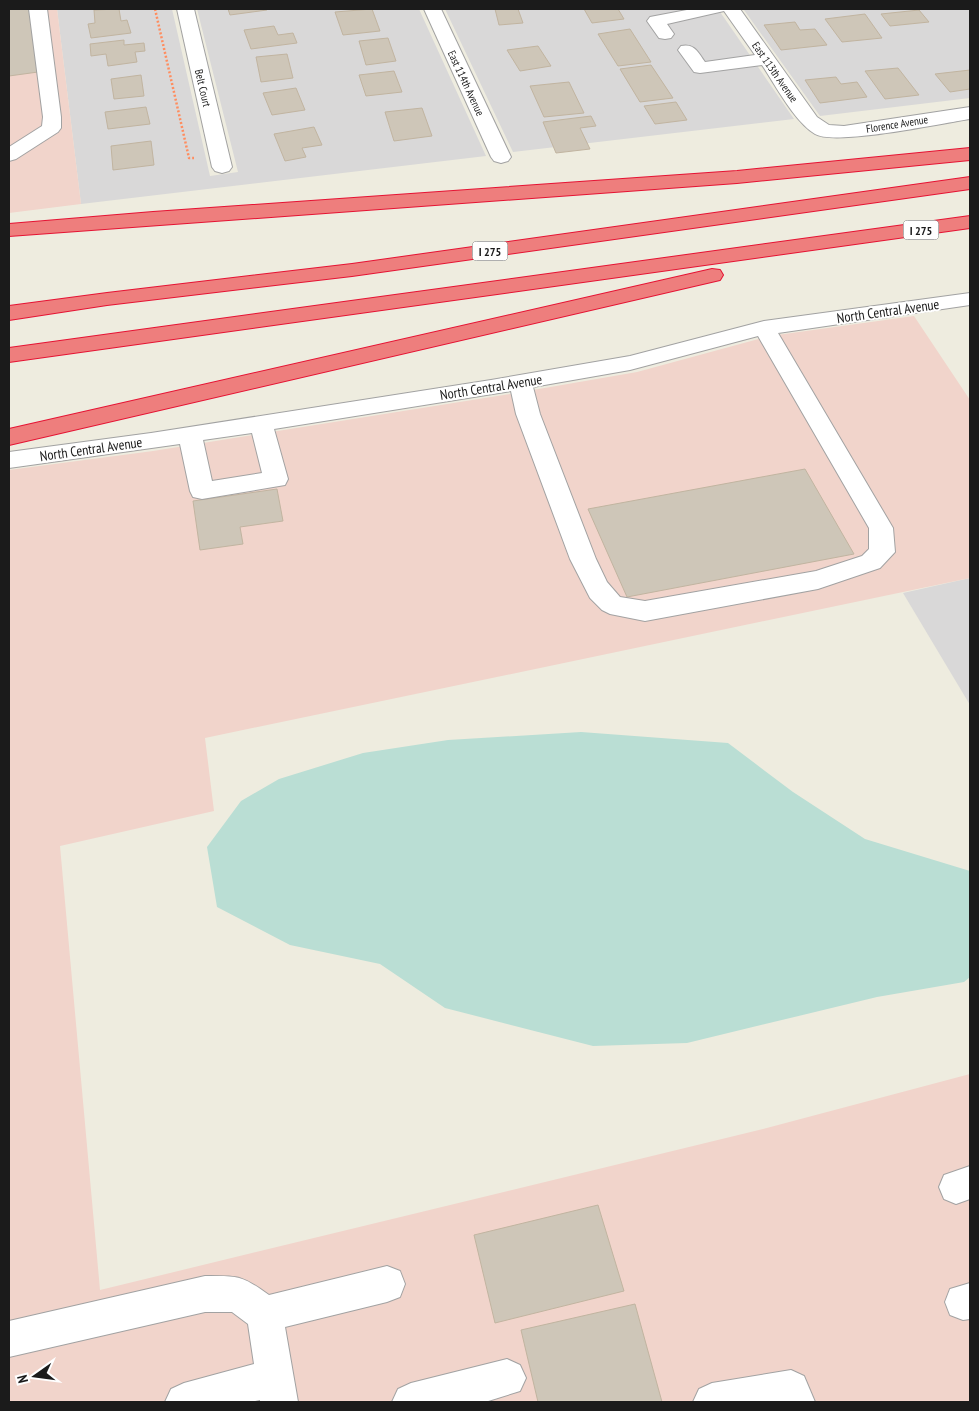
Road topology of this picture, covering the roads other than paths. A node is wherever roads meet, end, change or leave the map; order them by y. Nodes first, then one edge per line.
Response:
1 (38, 9) edge
2 (185, 9) edge
3 (432, 9) edge
4 (717, 9) edge
5 (731, 9) edge
6 (665, 34) dead end
7 (687, 50) dead end
8 (767, 59) junction
9 (970, 113) edge
10 (824, 131) joint
11 (9, 154) edge
12 (970, 154) edge
13 (501, 157) dead end
14 (222, 167) dead end
15 (970, 183) edge
16 (970, 222) edge
17 (9, 230) edge
18 (872, 237) junction
19 (970, 299) edge
20 (9, 313) edge
21 (764, 328) junction
22 (9, 355) edge
23 (521, 382) junction
24 (261, 424) junction
25 (190, 435) junction
26 (9, 437) edge
27 (9, 460) edge
28 (387, 1284) dead end
29 (265, 1314) junction
30 (9, 1339) edge
31 (507, 1378) dead end
32 (277, 1390) edge
33 (184, 1402) edge
34 (412, 1402) edge
35 (712, 1402) edge
36 (796, 1402) edge

1 - 11 street
2 - 14 street, Belt Court
3 - 13 street, East 114th Avenue
4 - 6 street
5 - 8 street, East 113th Avenue
7 - 8 street
8 - 10 street, East 113th Avenue
9 - 10 street, Florence Avenue
12 - 17 highway
15 - 20 highway, I 275
16 - 18 highway, I 275
18 - 22 highway, I 275
18 - 26 highway
19 - 21 street, North Central Avenue
21 - 23 street, North Central Avenue
21 - 23 street
23 - 24 street, North Central Avenue
24 - 25 street, North Central Avenue
24 - 25 street
25 - 27 street, North Central Avenue
28 - 29 street
29 - 30 street
29 - 32 street
31 - 34 street
32 - 33 street
35 - 36 street

